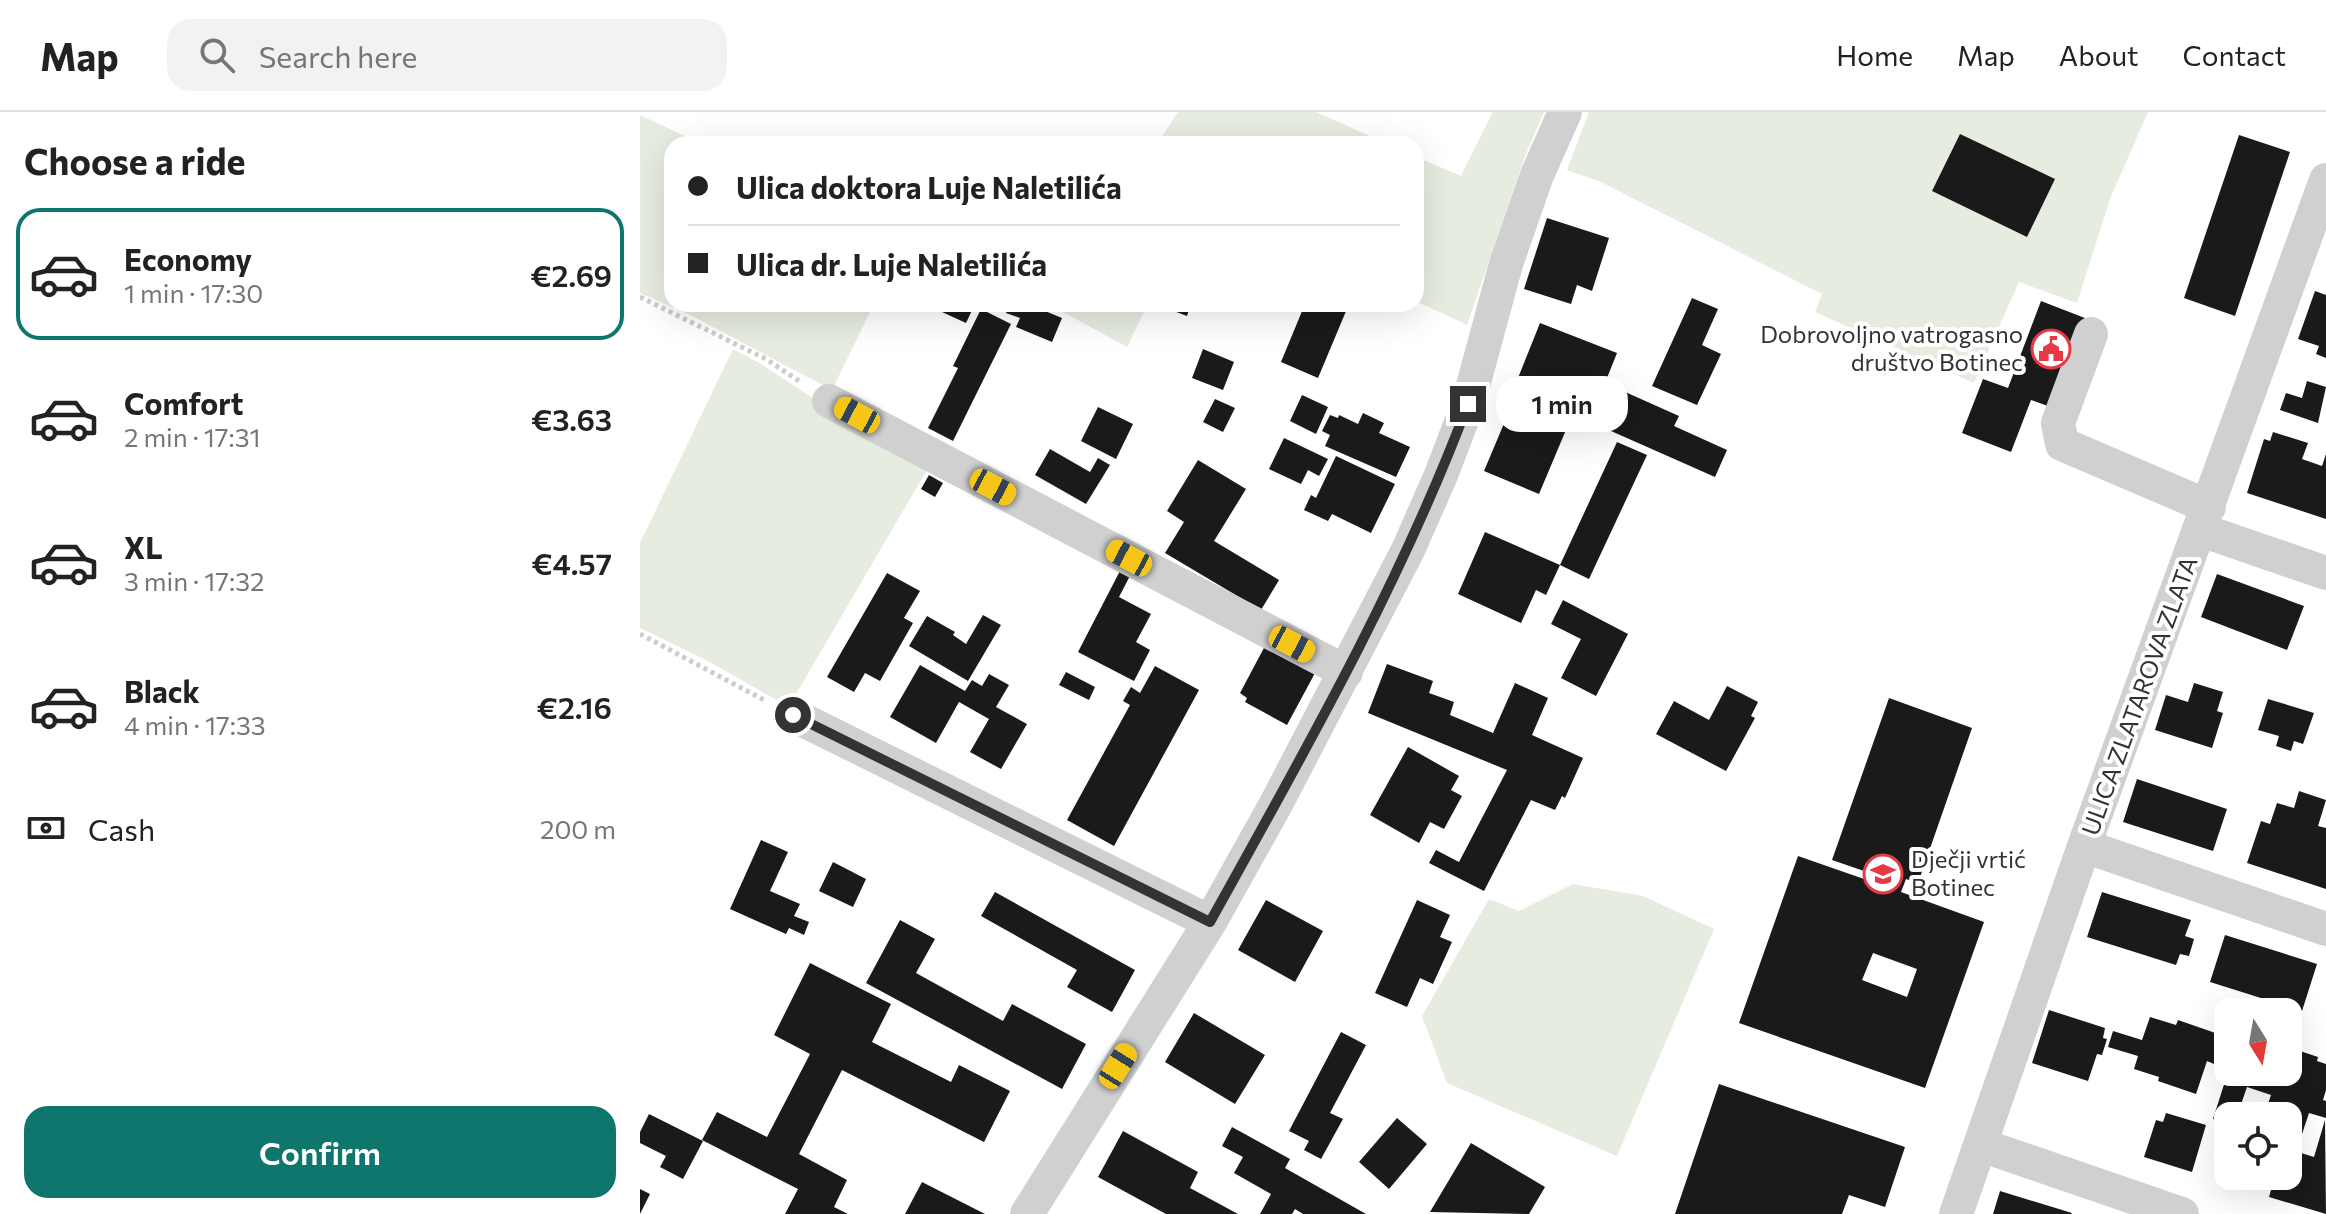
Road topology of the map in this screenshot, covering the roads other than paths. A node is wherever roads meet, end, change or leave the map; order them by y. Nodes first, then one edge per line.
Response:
1 (1565, 112) edge
2 (2326, 180) edge
3 (2314, 253) edge
4 (2091, 334) dead end
5 (829, 401) road end
6 (2205, 518) junction
7 (2326, 573) edge
8 (1346, 672) junction
9 (793, 715) road end
10 (2084, 846) junction
11 (1210, 922) junction
12 (2326, 929) edge
13 (1981, 1145) junction
14 (1027, 1214) edge
15 (1956, 1214) edge
16 (2182, 1214) edge

1 - 8 street
2 - 3 street, ULICA ZLATAROVA ZLATA
3 - 6 street, ULICA ZLATAROVA ZLATA
4 - 6 street
5 - 8 street
6 - 7 street
6 - 10 street, ULICA ZLATAROVA ZLATA
8 - 11 street
9 - 11 street
10 - 12 street
10 - 13 street, ULICA ZLATAROVA ZLATA
11 - 14 street
13 - 15 street, ULICA ZLATAROVA ZLATA
13 - 16 street

